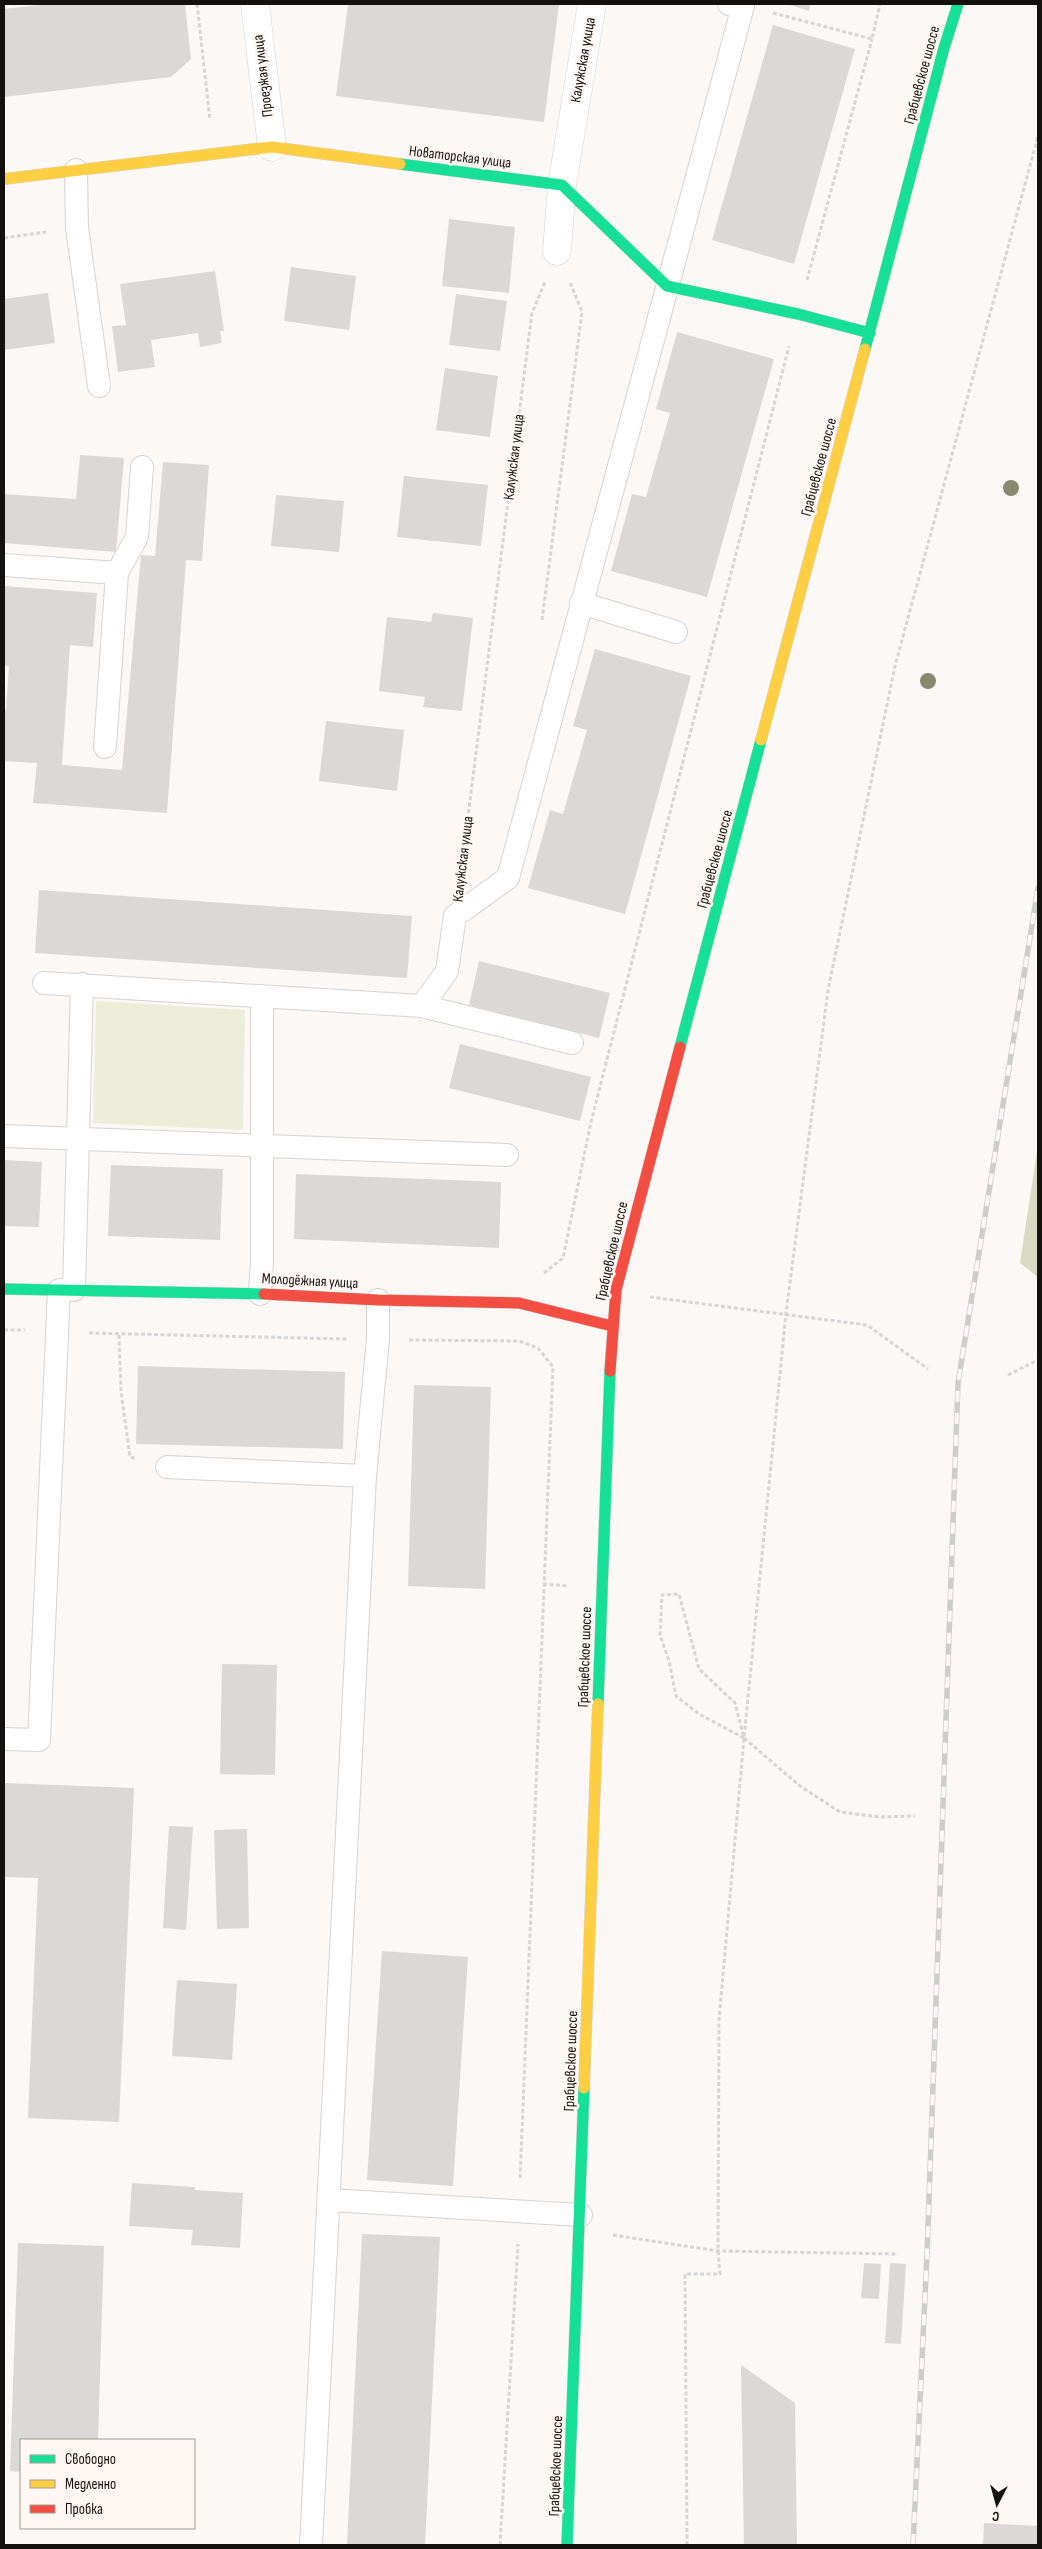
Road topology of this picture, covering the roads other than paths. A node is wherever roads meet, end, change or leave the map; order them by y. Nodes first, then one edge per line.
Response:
1 (255, 4) edge
2 (592, 4) edge
3 (958, 4) edge
4 (736, 5) edge
5 (272, 148) junction
6 (76, 170) junction
7 (4, 179) edge
8 (562, 185) junction
9 (557, 251) road end
10 (666, 286) junction
11 (870, 333) junction
12 (98, 386) dead end
13 (142, 467) dead end
14 (4, 566) edge
15 (117, 574) junction
16 (581, 603) junction
17 (676, 632) dead end
18 (105, 747) dead end
19 (44, 982) dead end
20 (82, 984) junction
21 (262, 996) junction
22 (422, 1006) junction
23 (572, 1043) dead end
24 (4, 1136) edge
25 (78, 1139) junction
26 (260, 1146) junction
27 (506, 1155) dead end
28 (4, 1289) edge
29 (67, 1290) junction
30 (260, 1294) junction
31 (378, 1300) junction
32 (612, 1326) junction
33 (167, 1467) road end
34 (365, 1476) junction
35 (4, 1739) edge
36 (329, 2200) junction
37 (580, 2225) junction
38 (311, 2545) edge
39 (567, 2545) edge

1 - 5 street, Проезжая улица
2 - 8 street, Калужская улица
3 - 11 main road, Грабцевское шоссе
4 - 10 lane
5 - 6 main road, Новаторская улица
5 - 8 main road, Новаторская улица
6 - 7 main road, Новаторская улица
6 - 12 lane
8 - 9 street, Калужская улица
8 - 10 main road
10 - 11 main road
10 - 16 lane
11 - 32 main road, Грабцевское шоссе
13 - 15 lane
14 - 15 lane
15 - 18 lane
16 - 17 lane
16 - 22 lane
19 - 20 lane
20 - 21 lane
20 - 25 lane
21 - 22 lane
21 - 26 lane
22 - 23 lane
24 - 25 lane
25 - 26 lane
25 - 29 lane
26 - 27 lane
26 - 30 lane
28 - 29 main road, Молодёжная улица
29 - 30 main road, Молодёжная улица
29 - 35 lane
30 - 31 main road, Молодёжная улица
31 - 32 main road, Молодёжная улица
31 - 34 lane
32 - 37 main road, Грабцевское шоссе
33 - 34 lane
34 - 36 lane
36 - 37 lane
36 - 38 lane
37 - 39 main road, Грабцевское шоссе

